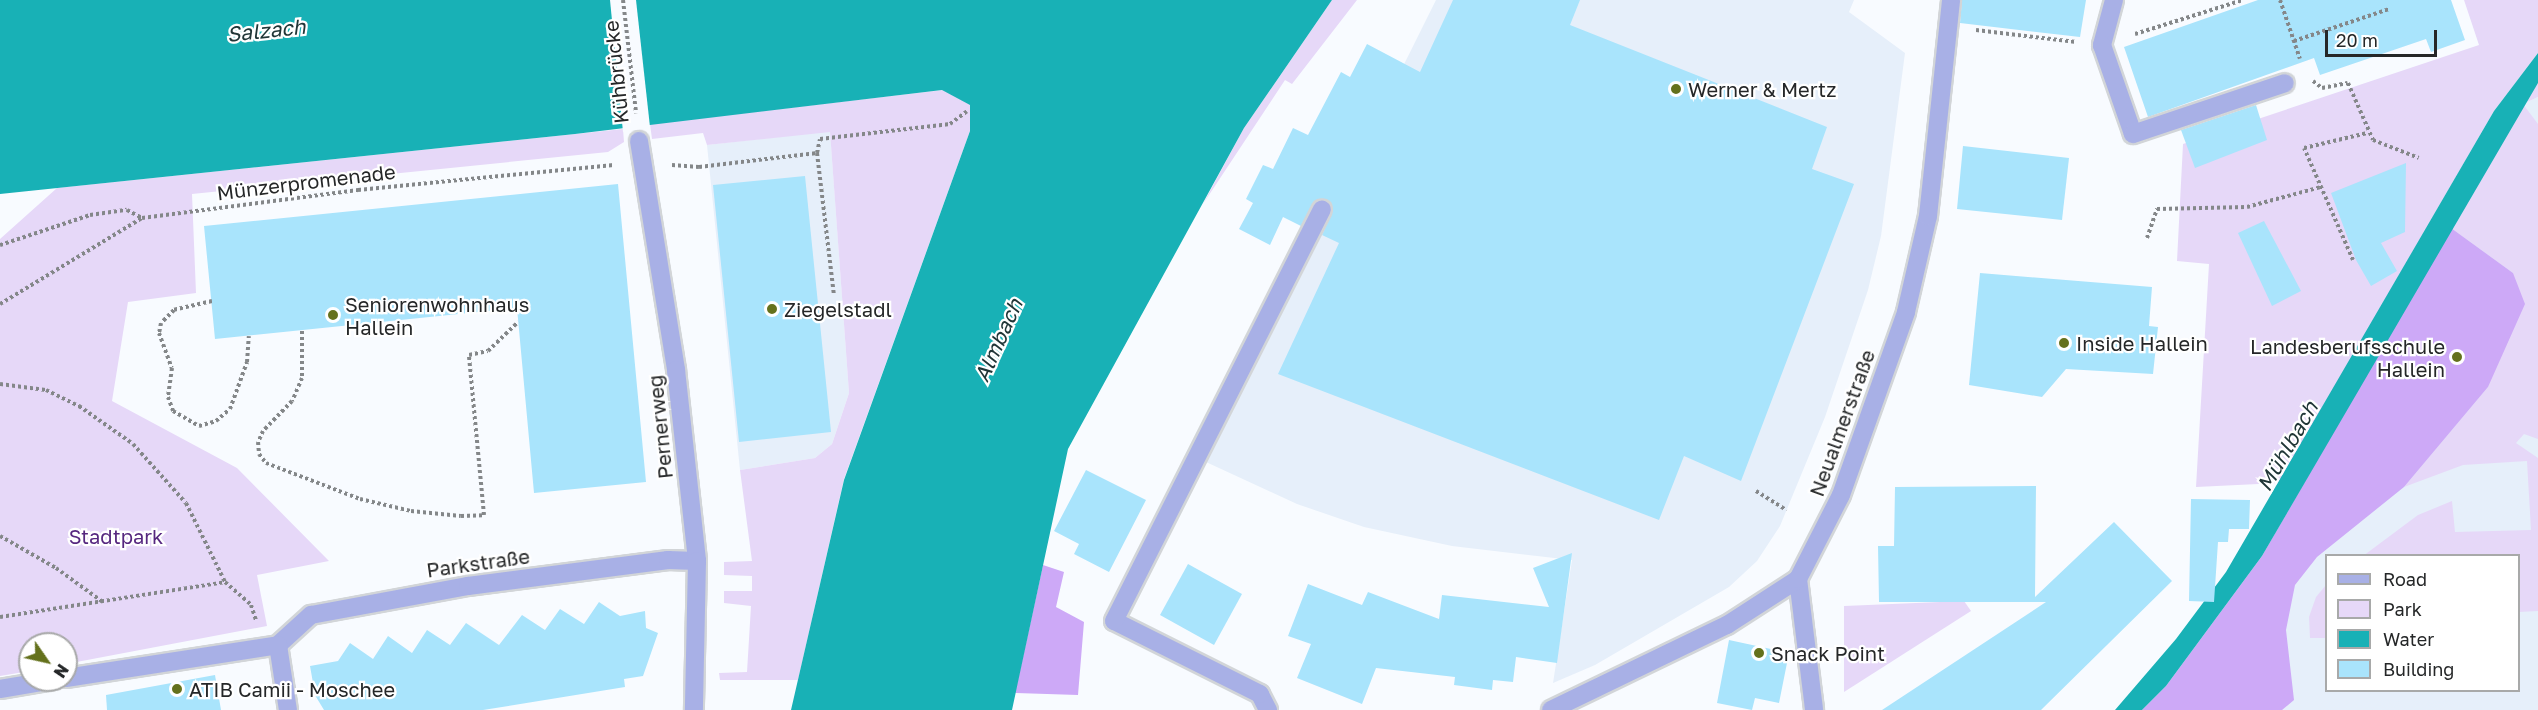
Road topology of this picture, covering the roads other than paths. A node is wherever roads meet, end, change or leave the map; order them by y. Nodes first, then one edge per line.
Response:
1 (1951, 0) edge
2 (2114, 0) edge
3 (2285, 83) road end
4 (639, 141) road end
5 (1322, 210) dead end
6 (697, 561) junction
7 (1798, 579) junction
8 (278, 645) junction
9 (78, 676) edge
10 (18, 685) edge
11 (0, 688) edge
12 (288, 710) edge
13 (694, 710) edge
14 (1268, 710) edge
15 (1551, 710) edge
16 (1814, 710) edge

1 - 7 street, Neualmerstraße
2 - 3 street
4 - 6 street, Pernerweg
5 - 14 street
6 - 8 street, Parkstraße
6 - 13 street, Pernerweg
7 - 15 street, Neualmerstraße
7 - 16 street
8 - 9 street
8 - 12 street
10 - 11 street

